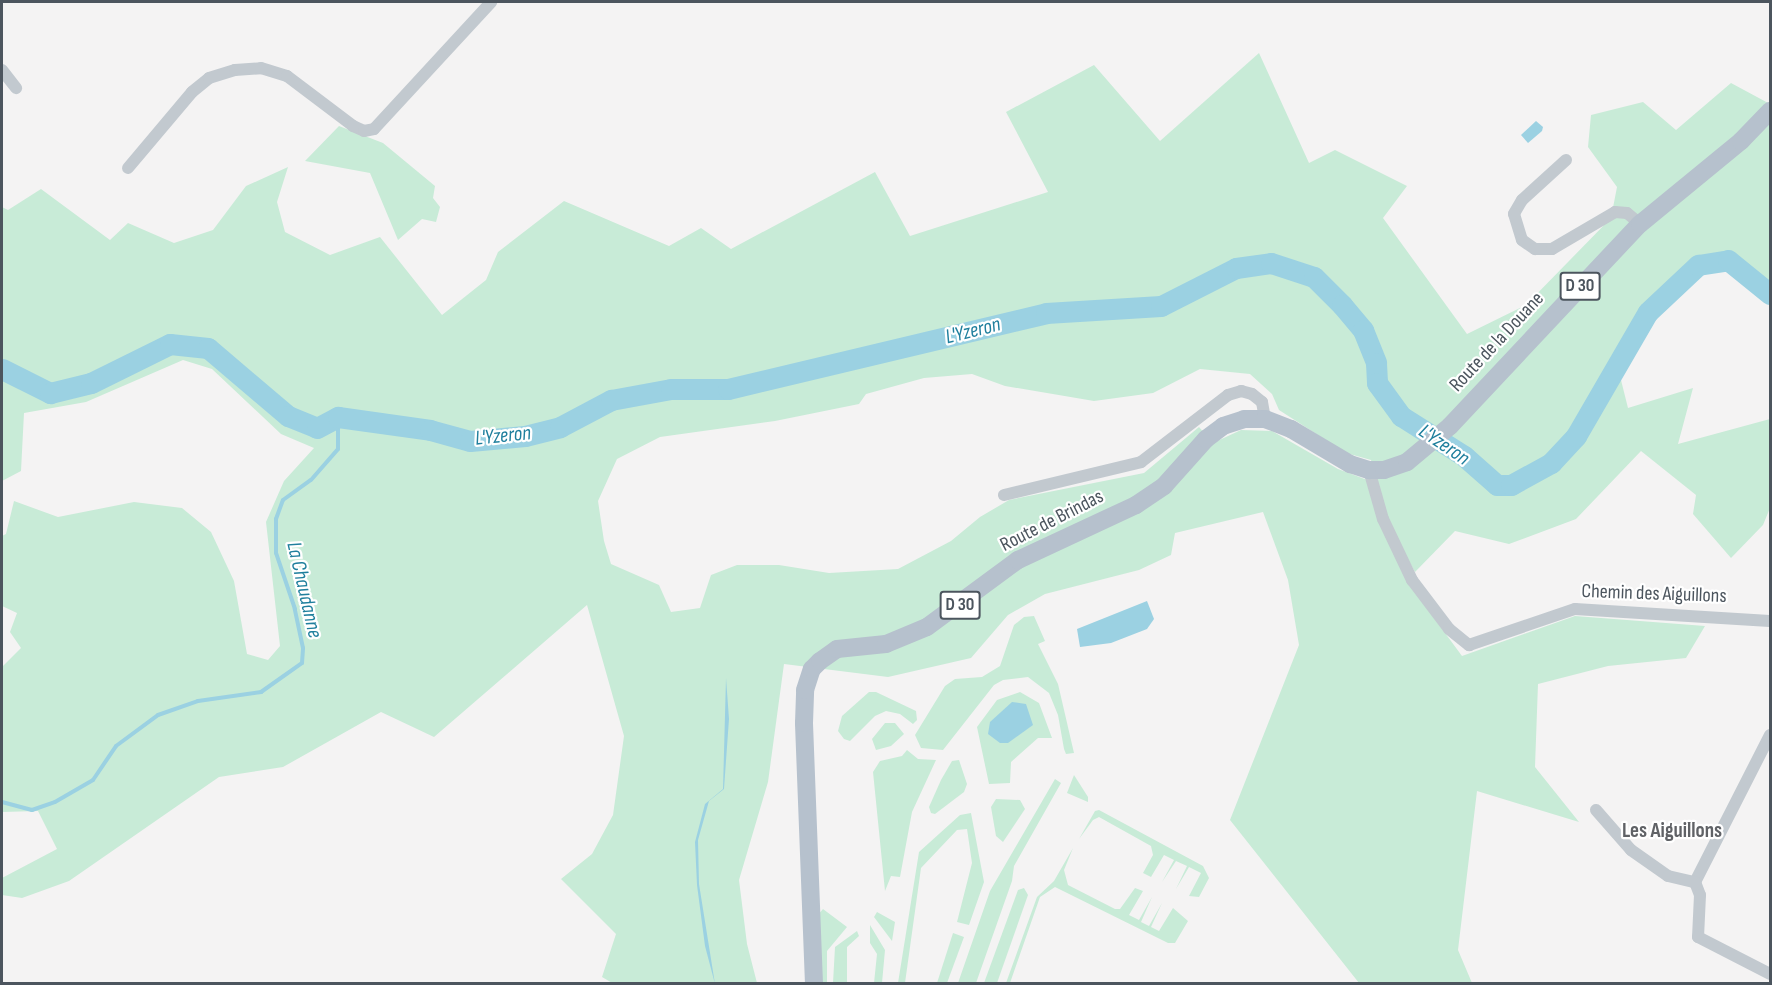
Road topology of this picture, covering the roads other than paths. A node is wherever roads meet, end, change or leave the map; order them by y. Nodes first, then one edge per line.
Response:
1 (491, 2) edge
2 (2, 70) edge
3 (16, 88) dead end
4 (1770, 111) edge
5 (1566, 159) dead end
6 (128, 168) dead end
7 (1640, 224) junction
8 (1265, 419) junction
9 (1369, 470) junction
10 (1004, 495) dead end
11 (1770, 621) edge
12 (1770, 735) edge
13 (1596, 810) dead end
14 (1695, 882) junction
15 (1770, 974) edge
16 (814, 984) edge

1 - 6 street
2 - 3 street
4 - 7 main road, Route de la Douane / D 30
5 - 7 street
7 - 9 main road, Route de la Douane / D 30
8 - 9 main road, Route de Brindas / D 30
8 - 10 street, Route de Brindas
8 - 16 main road, Route de Brindas / D 30
9 - 11 street, Chemin des Aiguillons
12 - 14 street
13 - 14 street
14 - 15 street

